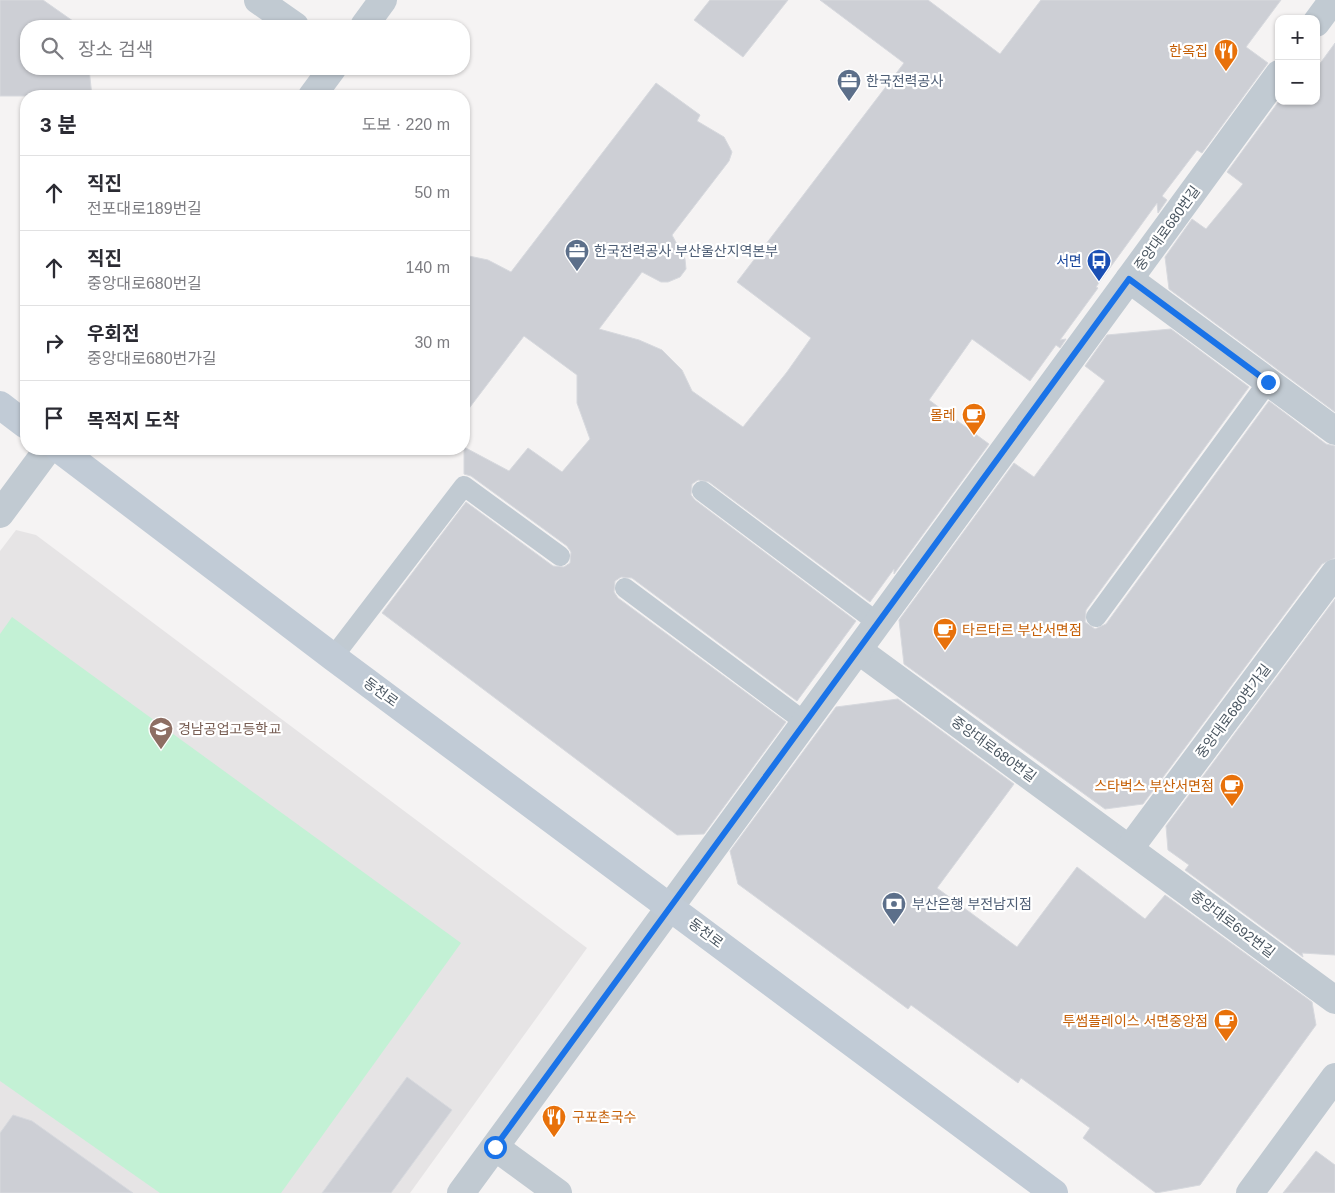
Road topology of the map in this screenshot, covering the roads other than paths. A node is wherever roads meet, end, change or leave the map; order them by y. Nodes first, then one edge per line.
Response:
1 (258, 0) edge
2 (383, 0) edge
3 (1333, 0) edge
4 (1320, 18) edge
5 (286, 20) edge
6 (368, 20) edge
7 (328, 75) edge
8 (1275, 79) edge
9 (316, 90) edge
10 (1129, 279) junction
11 (1268, 382) junction
12 (0, 405) edge
13 (20, 420) edge
14 (1335, 431) edge
15 (44, 455) edge
16 (67, 455) edge
17 (702, 491) dead end
18 (0, 514) edge
19 (560, 556) dead end
20 (1335, 573) edge
21 (625, 588) dead end
22 (1096, 617) dead end
23 (878, 623) junction
24 (858, 650) junction
25 (333, 657) junction
26 (805, 722) junction
27 (1130, 848) junction
28 (671, 906) junction
29 (1335, 1000) edge
30 (1335, 1078) edge
31 (495, 1147) junction
32 (462, 1193) edge
33 (558, 1193) edge
34 (1054, 1193) edge
35 (1250, 1193) edge

1 - 5 street
2 - 6 street
3 - 4 street
7 - 9 street
8 - 10 street, 중앙대로680번길
10 - 11 street
10 - 23 street, 중앙대로680번길
11 - 14 street
11 - 22 lane
12 - 13 main road
15 - 18 street
16 - 25 main road, 동천로
17 - 23 lane
19 - 25 lane
20 - 27 street, 중앙대로680번가길
21 - 26 lane
23 - 24 street, 중앙대로680번길
24 - 26 street, 중앙대로680번길
24 - 27 street, 중앙대로680번길
25 - 28 main road, 동천로
26 - 28 street, 중앙대로680번길
27 - 29 street, 중앙대로692번길
28 - 31 street, 중앙대로680번길
28 - 34 main road, 동천로
30 - 35 street
31 - 32 street, 중앙대로680번길
31 - 33 street

